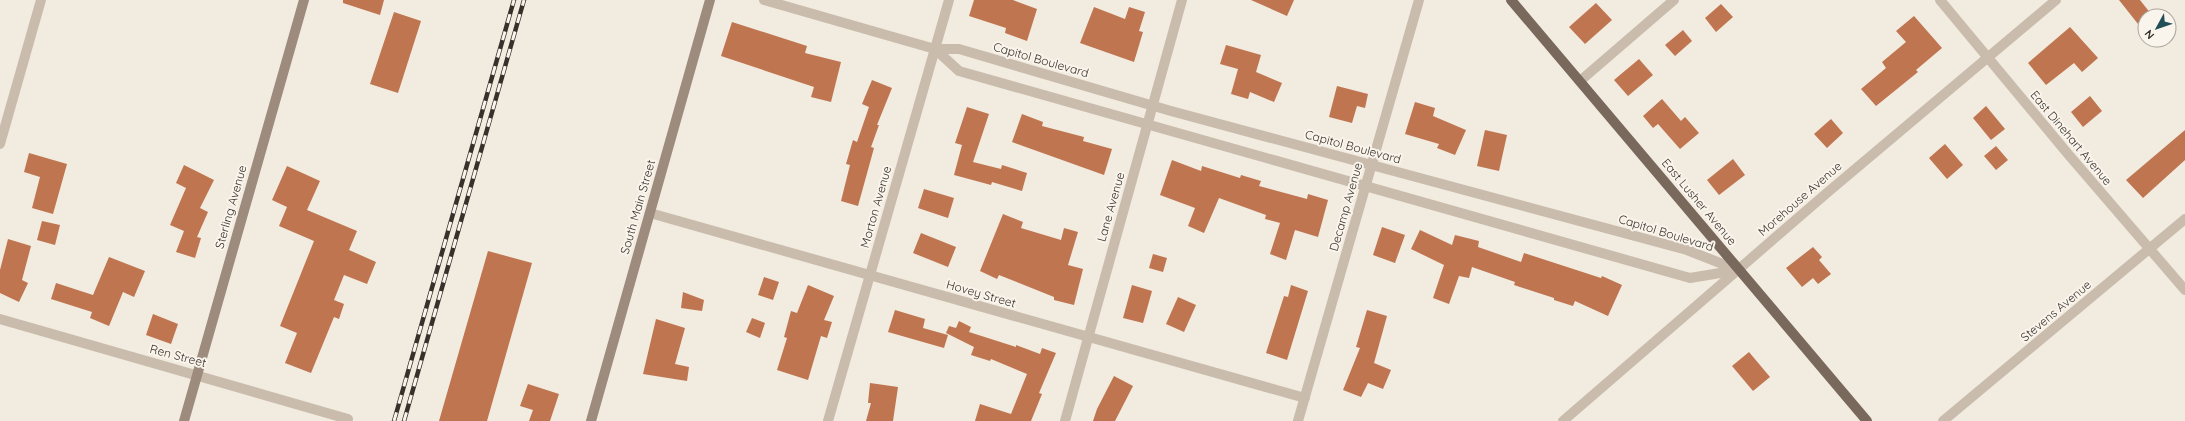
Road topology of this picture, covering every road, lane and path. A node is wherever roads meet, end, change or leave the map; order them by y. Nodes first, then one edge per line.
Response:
1 (41, 0) edge
2 (304, 0) edge
3 (710, 0) edge
4 (764, 0) edge
5 (949, 0) edge
6 (1182, 0) edge
7 (1419, 0) edge
8 (1511, 0) edge
9 (1674, 0) edge
10 (1940, 0) edge
11 (2056, 0) edge
12 (935, 49) junction
13 (1988, 59) junction
14 (1580, 81) junction
15 (1153, 106) junction
16 (1148, 124) junction
17 (0, 144) edge
18 (1372, 166) junction
19 (1366, 187) junction
20 (650, 213) junction
21 (2185, 219) edge
22 (2150, 250) junction
23 (1738, 270) junction
24 (870, 276) junction
25 (2185, 290) edge
26 (0, 319) edge
27 (1089, 338) junction
28 (197, 374) junction
29 (1305, 398) junction
30 (348, 419) dead end
31 (184, 421) edge
32 (591, 421) edge
33 (828, 421) edge
34 (1065, 421) edge
35 (1298, 421) edge
36 (1563, 421) edge
37 (1867, 421) edge
38 (1943, 421) edge

1 - 17 street
2 - 28 street, Sterling Avenue
3 - 20 street, South Main Street
4 - 12 street, Capitol Boulevard
5 - 12 street, Morton Avenue
6 - 15 street, Lane Avenue
7 - 18 street, Decamp Avenue
8 - 14 main road, East Lusher Avenue
9 - 14 street
10 - 13 street, East Dinehart Avenue
11 - 13 street, Morehouse Avenue
12 - 15 street, Capitol Boulevard
12 - 16 street, Capitol Boulevard
12 - 24 street, Morton Avenue
13 - 22 street, East Dinehart Avenue
13 - 23 street, Morehouse Avenue
14 - 23 main road, East Lusher Avenue
15 - 16 street, Lane Avenue
15 - 18 street, Capitol Boulevard
16 - 19 street, Capitol Boulevard
16 - 27 street, Lane Avenue
18 - 19 street, Decamp Avenue
18 - 23 street, Capitol Boulevard
19 - 23 street, Capitol Boulevard
19 - 29 street, Decamp Avenue
20 - 24 street, Hovey Street
20 - 32 street, South Main Street
21 - 22 street, Stevens Avenue
22 - 25 street, East Dinehart Avenue
22 - 38 street, Stevens Avenue
23 - 36 street, Morehouse Avenue
23 - 37 main road, East Lusher Avenue
24 - 27 street, Hovey Street
24 - 33 street, Morton Avenue
26 - 28 street, Ren Street
27 - 29 street, Hovey Street
27 - 34 street, Lane Avenue
28 - 30 street, Ren Street
28 - 31 street, Sterling Avenue
29 - 35 street, Decamp Avenue

